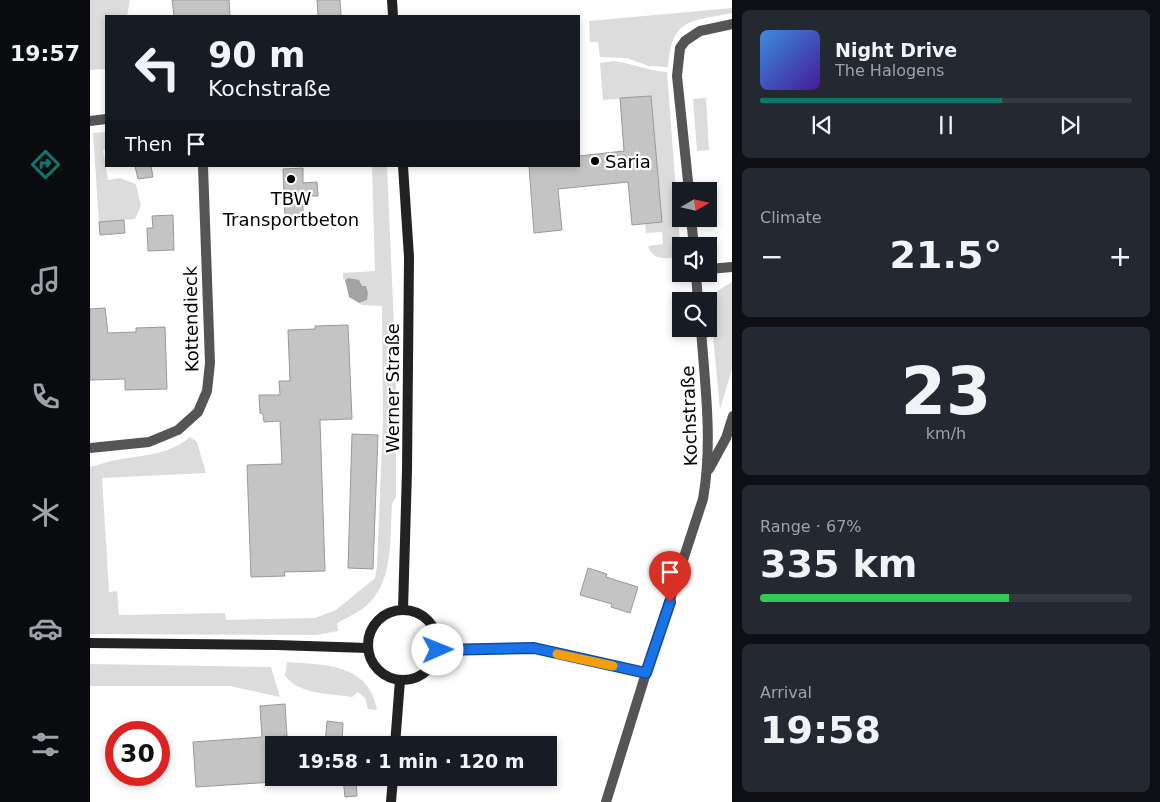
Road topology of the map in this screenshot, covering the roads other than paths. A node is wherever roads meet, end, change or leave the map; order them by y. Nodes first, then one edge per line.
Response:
1 (392, 0) edge
2 (393, 15) edge
3 (732, 24) edge
4 (105, 119) edge
5 (90, 121) edge
6 (203, 167) edge
7 (403, 167) edge
8 (687, 182) edge
9 (732, 267) edge
10 (717, 269) edge
11 (701, 337) edge
12 (732, 416) edge
13 (90, 448) edge
14 (708, 472) junction
15 (403, 610) junction
16 (90, 643) edge
17 (368, 648) junction
18 (438, 650) junction
19 (646, 673) junction
20 (400, 680) junction
21 (396, 736) edge
22 (392, 786) edge
23 (391, 802) edge
24 (606, 802) edge

1 - 2 main road
3 - 8 street
4 - 5 street
6 - 13 street, Kottendieck
7 - 15 main road, Werner Straße
9 - 10 street
11 - 14 street, Kochstraße
12 - 14 street
14 - 19 street, Kochstraße
15 - 17 main road
15 - 18 main road
16 - 17 main road
17 - 20 main road
18 - 19 street
18 - 20 main road
19 - 24 street, Kochstraße
20 - 21 main road
22 - 23 main road

